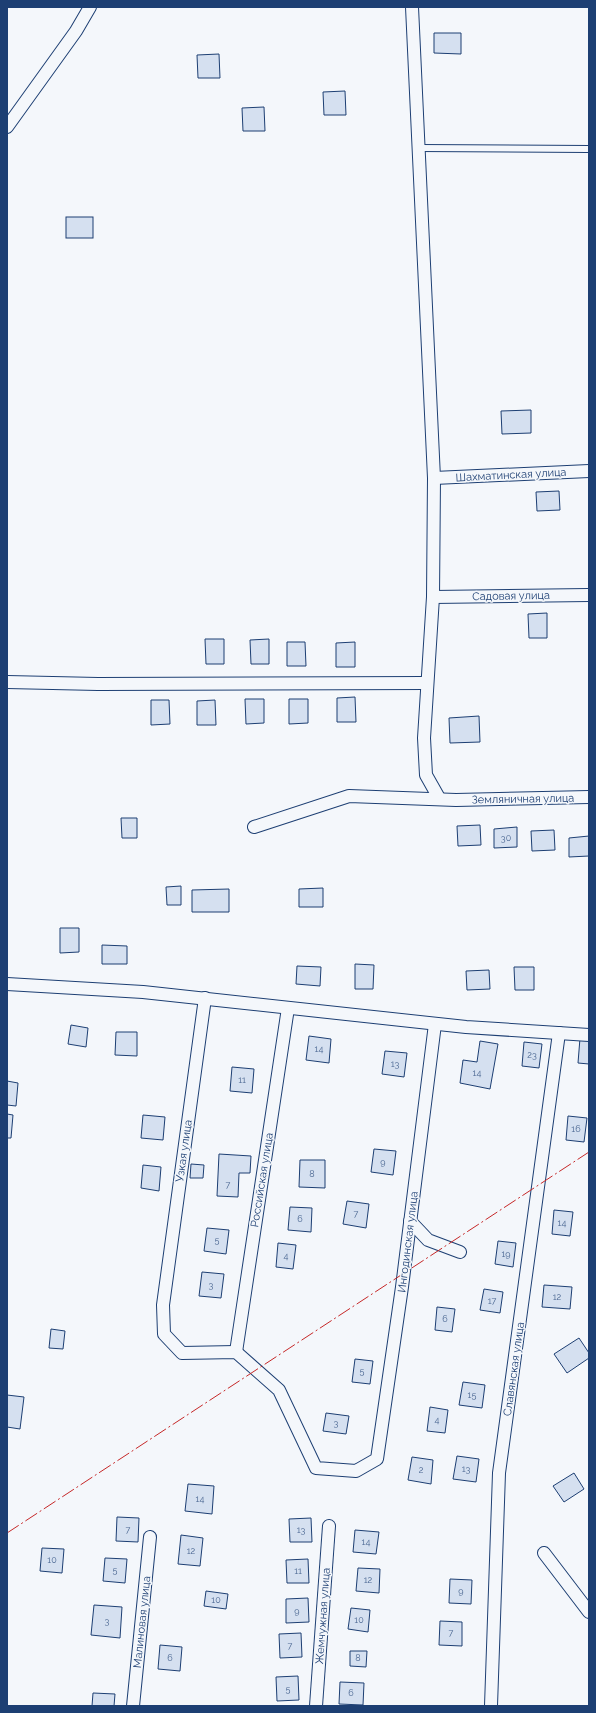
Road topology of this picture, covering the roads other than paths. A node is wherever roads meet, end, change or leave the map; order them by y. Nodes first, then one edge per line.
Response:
1 (90, 7) edge
2 (412, 7) edge
3 (7, 127) edge
4 (419, 148) junction
5 (589, 149) edge
6 (589, 471) edge
7 (434, 478) junction
8 (589, 595) edge
9 (433, 597) junction
10 (7, 682) edge
11 (427, 683) junction
12 (589, 797) edge
13 (439, 798) junction
14 (254, 827) dead end
15 (7, 984) edge
16 (205, 998) junction
17 (288, 1008) junction
18 (435, 1024) junction
19 (559, 1033) junction
20 (589, 1035) edge
21 (410, 1221) junction
22 (460, 1252) dead end
23 (236, 1352) junction
24 (329, 1526) dead end
25 (150, 1538) dead end
26 (544, 1553) dead end
27 (589, 1612) edge
28 (133, 1706) edge
29 (316, 1706) edge
30 (490, 1706) edge

1 - 3 street
2 - 4 street
4 - 5 lane
4 - 7 street
6 - 7 street, Шахматинская улица
7 - 9 street
8 - 9 street, Садовая улица
9 - 11 street
10 - 11 street
11 - 13 street
12 - 13 street, Земляничная улица
13 - 14 street, Земляничная улица
15 - 16 street
16 - 17 street
16 - 23 street, Узкая улица
17 - 18 street
17 - 23 street, Российская улица
18 - 19 street
18 - 21 street, Ингодинская улица
19 - 20 street
19 - 30 street, Славянская улица
21 - 22 street
21 - 23 street, Ингодинская улица
24 - 29 street, Жемчужная улица
25 - 28 street, Малиновая улица
26 - 27 street

